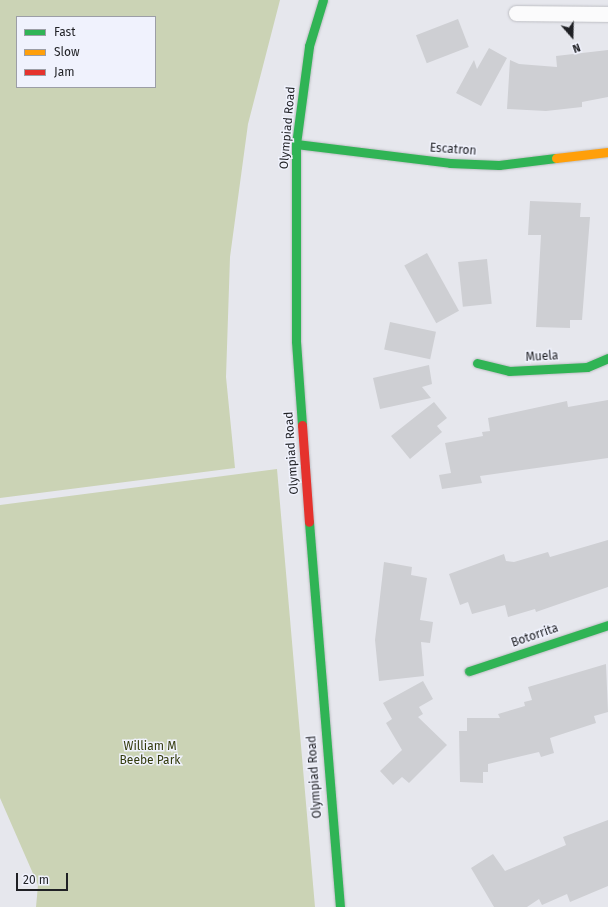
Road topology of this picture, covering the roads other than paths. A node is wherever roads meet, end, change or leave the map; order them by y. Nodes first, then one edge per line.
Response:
1 (323, 0) edge
2 (516, 13) dead end
3 (608, 14) edge
4 (296, 144) junction
5 (608, 152) edge
6 (608, 358) edge
7 (476, 363) dead end
8 (608, 625) edge
9 (469, 671) dead end
10 (340, 907) edge

1 - 4 main road, Olympiad Road
2 - 3 street
4 - 5 main road, Escatron
4 - 10 main road, Olympiad Road
6 - 7 main road, Muela
8 - 9 main road, Botorrita

